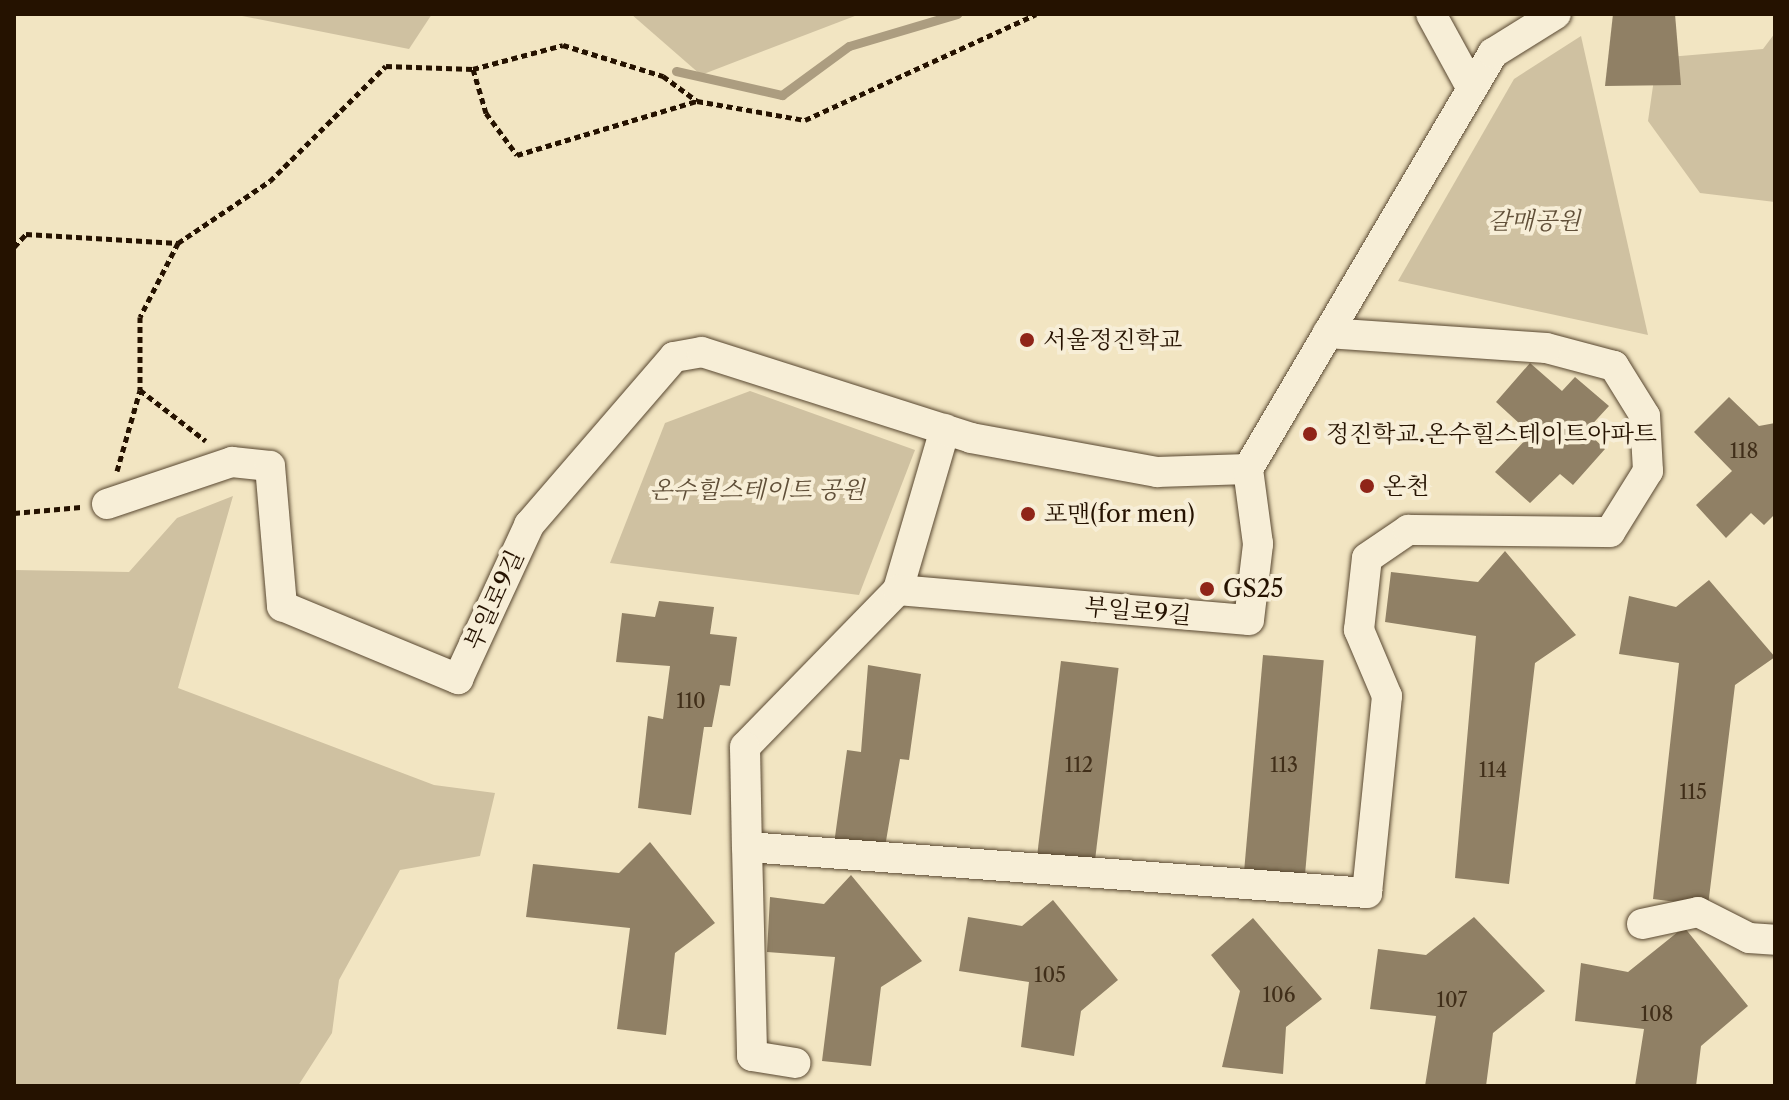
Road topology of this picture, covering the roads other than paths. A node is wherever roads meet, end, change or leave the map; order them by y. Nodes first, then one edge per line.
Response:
1 (1431, 14) edge
2 (1556, 14) edge
3 (1472, 89) junction
4 (1328, 333) junction
5 (945, 429) junction
6 (1248, 469) junction
7 (107, 504) road end
8 (898, 590) junction
9 (747, 847) junction
10 (1642, 924) dead end
11 (1775, 940) edge
12 (795, 1063) dead end

1 - 3 street
2 - 3 street
3 - 4 street
4 - 6 street
4 - 9 street
5 - 6 street, 부일로9길
5 - 7 street, 부일로9길
5 - 8 street
6 - 8 street, 부일로9길
8 - 9 street
9 - 12 street
10 - 11 street

